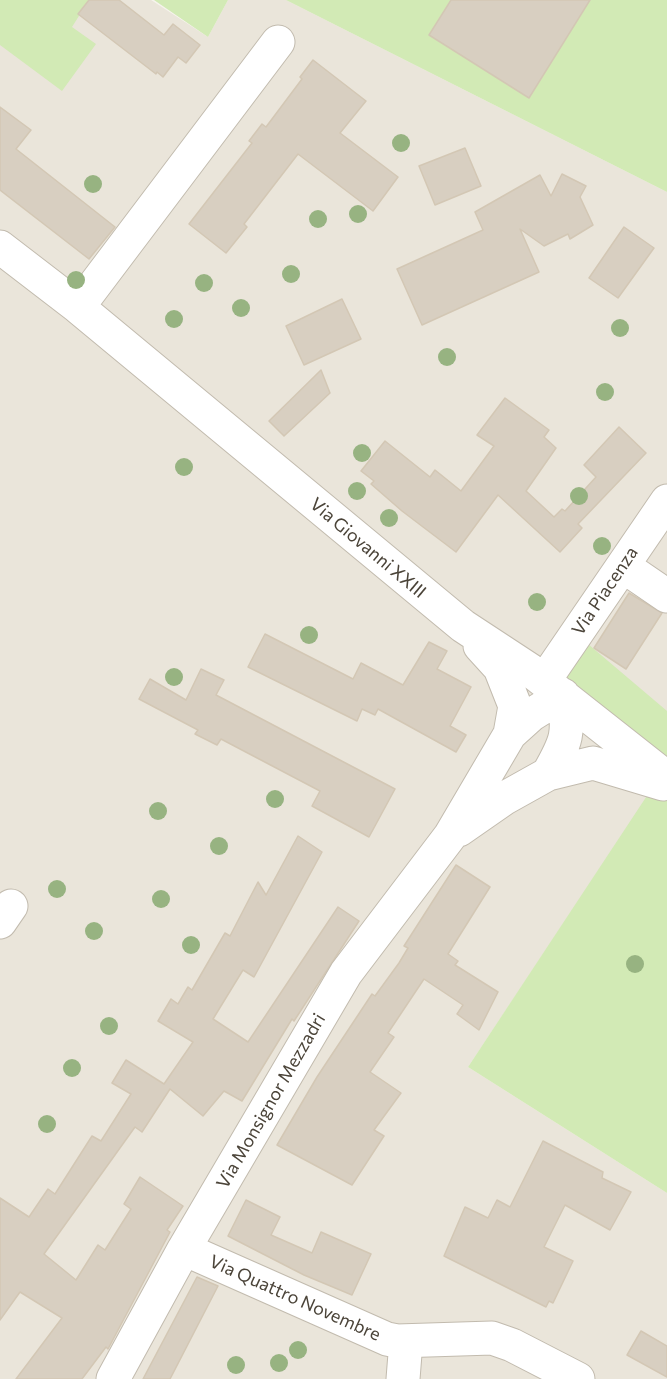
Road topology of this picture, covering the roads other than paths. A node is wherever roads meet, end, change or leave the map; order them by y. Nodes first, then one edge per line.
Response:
1 (278, 42) dead end
2 (0, 247) edge
3 (78, 307) junction
4 (667, 501) edge
5 (623, 566) junction
6 (667, 596) edge
7 (463, 627) junction
8 (553, 688) junction
9 (510, 734) junction
10 (548, 774) junction
11 (667, 778) edge
12 (667, 786) edge
13 (450, 836) junction
14 (184, 1249) junction
15 (406, 1341) junction
16 (112, 1379) edge
17 (403, 1379) edge
18 (578, 1379) edge

1 - 3 street
2 - 3 street, Via Giovanni XXIII
3 - 7 street, Via Giovanni XXIII
4 - 5 street, Via Piacenza
5 - 6 street
5 - 8 street, Via Piacenza
7 - 8 street, Via Giovanni XXIII
7 - 9 street
8 - 9 street
8 - 10 street
8 - 11 street, Via Giovanni XXIII
9 - 13 street
10 - 12 street
10 - 13 street
13 - 14 street, Via Monsignor Mezzadri
14 - 15 street, Via Quattro Novembre
14 - 16 street, Via Monsignor Mezzadri
15 - 17 street
15 - 18 street, Via Quattro Novembre

